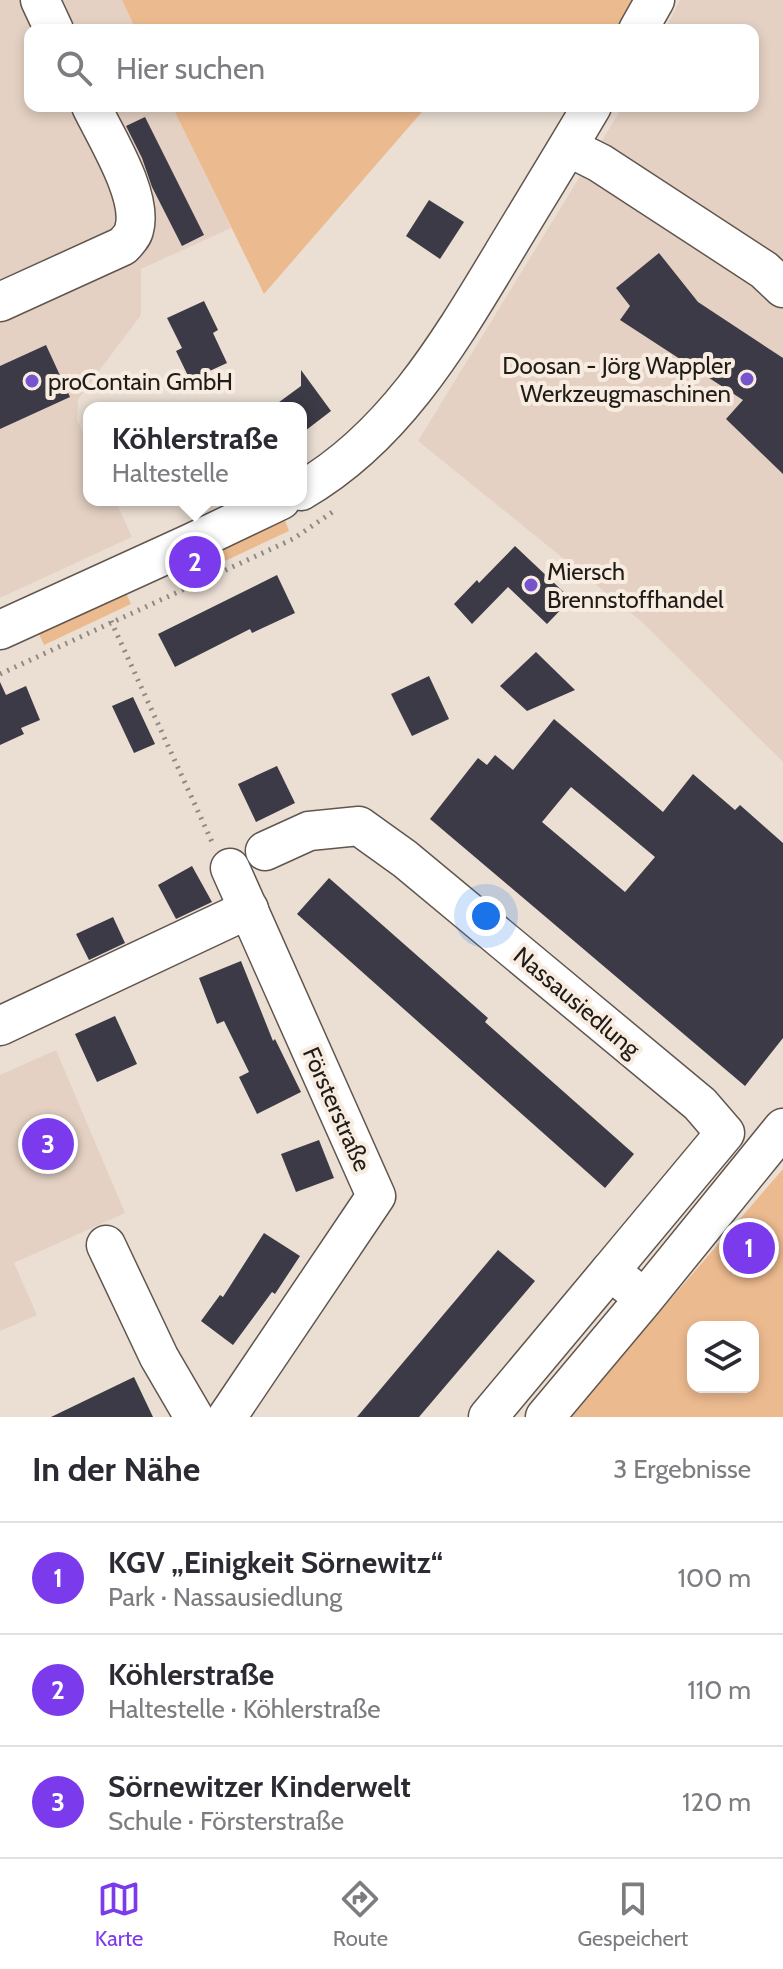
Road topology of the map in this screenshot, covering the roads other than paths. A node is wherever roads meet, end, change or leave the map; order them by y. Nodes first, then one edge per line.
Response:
1 (40, 0) edge
2 (655, 0) edge
3 (51, 24) edge
4 (641, 24) edge
5 (94, 112) edge
6 (588, 112) edge
7 (568, 147) junction
8 (783, 288) edge
9 (0, 302) edge
10 (307, 487) edge
11 (268, 506) edge
12 (0, 630) edge
13 (265, 851) dead end
14 (230, 868) road end
15 (249, 909) junction
16 (0, 1026) edge
17 (783, 1128) edge
18 (106, 1245) dead end
19 (610, 1271) junction
20 (644, 1299) junction
21 (194, 1417) edge
22 (227, 1417) edge
23 (488, 1417) edge
24 (545, 1417) edge

1 - 3 street
2 - 4 street
5 - 9 street
6 - 7 street
7 - 8 street
7 - 10 street
11 - 12 street
13 - 19 street, Nassausiedlung
14 - 15 street, Försterstraße
15 - 16 street
15 - 22 street, Försterstraße
17 - 20 street
18 - 21 street
19 - 20 street
19 - 23 street, Nassausiedlung
20 - 24 street

